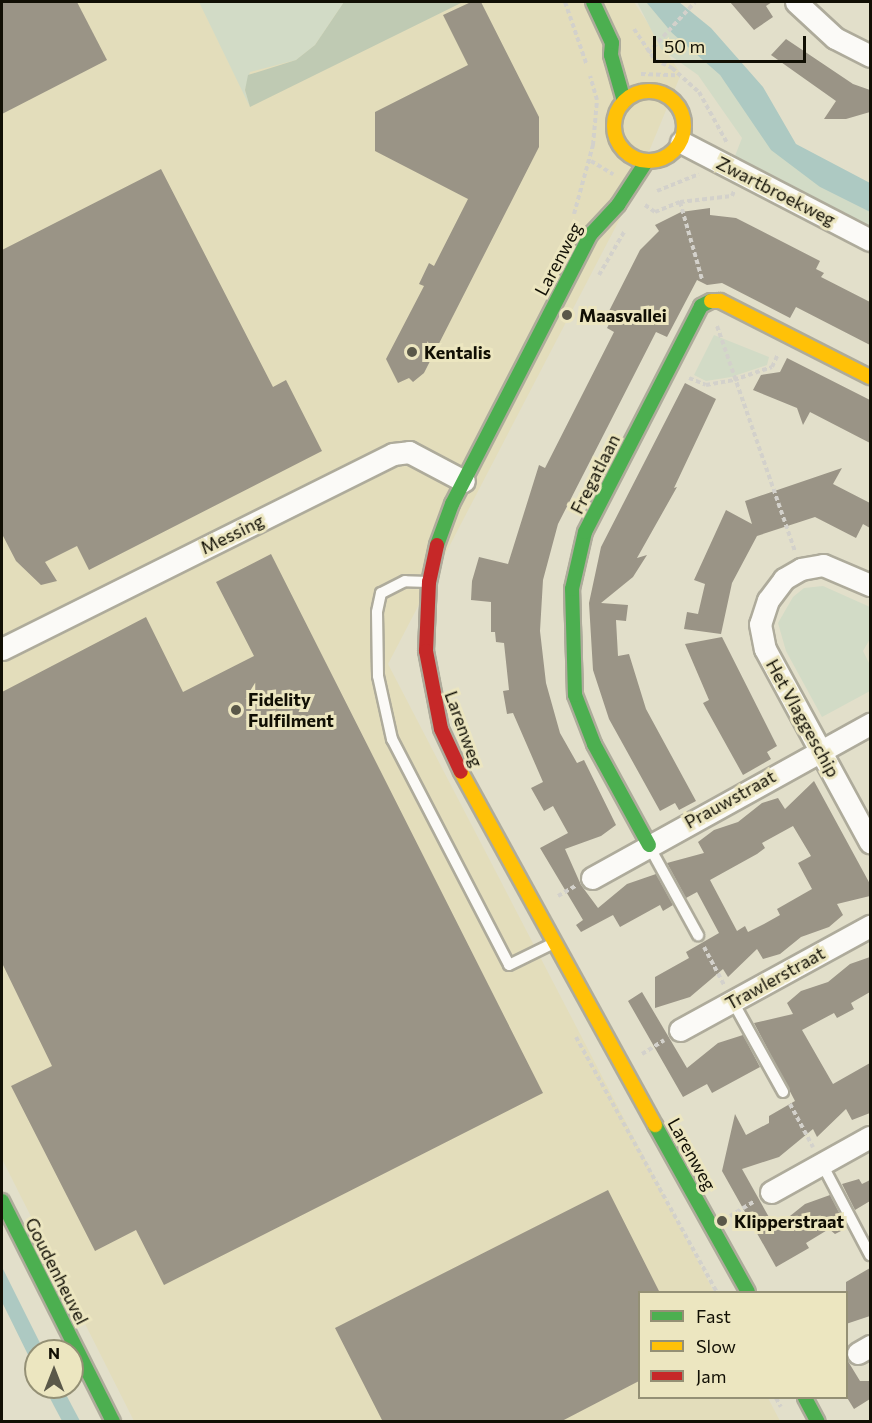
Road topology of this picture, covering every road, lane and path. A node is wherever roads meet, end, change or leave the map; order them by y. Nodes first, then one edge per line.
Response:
1 (565, 2) edge
2 (593, 2) edge
3 (695, 2) edge
4 (796, 2) edge
5 (629, 19) dead end
6 (612, 43) junction
7 (648, 52) junction
8 (627, 56) dead end
9 (870, 56) edge
10 (643, 78) dead end
11 (651, 90) junction
12 (624, 102) junction
13 (721, 130) dead end
14 (681, 142) junction
15 (624, 152) junction
16 (646, 162) junction
17 (618, 170) dead end
18 (742, 173) junction
19 (603, 199) dead end
20 (680, 202) junction
21 (642, 203) dead end
22 (573, 216) dead end
23 (600, 219) junction
24 (870, 240) edge
25 (709, 300) junction
26 (787, 334) junction
27 (670, 369) junction
28 (870, 377) edge
29 (734, 380) junction
30 (464, 481) junction
31 (801, 569) junction
32 (429, 582) junction
33 (870, 585) edge
34 (2, 649) edge
35 (870, 724) edge
36 (820, 749) junction
37 (870, 842) edge
38 (649, 845) junction
39 (592, 878) dead end
40 (870, 926) edge
41 (698, 935) joint
42 (554, 943) junction
43 (733, 1002) junction
44 (680, 1030) joint
45 (573, 1032) dead end
46 (642, 1054) dead end
47 (783, 1092) joint
48 (870, 1137) edge
49 (822, 1164) junction
50 (771, 1192) joint
51 (2, 1202) edge
52 (730, 1216) dead end
53 (870, 1255) edge
54 (716, 1291) edge
55 (747, 1291) edge
56 (806, 1399) edge
57 (113, 1422) edge
58 (818, 1422) edge

1 - 22 path
2 - 6 street
3 - 7 path
4 - 9 street
5 - 7 path
6 - 8 street
6 - 12 street
7 - 13 path
10 - 11 street
11 - 12 street
11 - 14 street
12 - 15 street
14 - 16 street
14 - 18 street, Zwartbroekweg
15 - 16 street
15 - 17 street
16 - 23 street, Larenweg
18 - 20 path
18 - 24 street, Zwartbroekweg
19 - 23 street
20 - 21 path
20 - 25 path
23 - 30 street, Larenweg
25 - 26 street
25 - 27 street, Fregatlaan
25 - 29 path
26 - 28 street
26 - 29 path
27 - 29 path
27 - 38 street, Fregatlaan
29 - 31 path
30 - 32 street, Larenweg
30 - 34 street, Messing
31 - 33 street
31 - 36 street, Het Vlaggeschip
32 - 42 street, Larenweg
32 - 42 lane
35 - 36 street, Prauwstraat
36 - 37 street, Het Vlaggeschip
36 - 38 street, Prauwstraat
38 - 39 street, Prauwstraat
38 - 41 lane
40 - 43 street, Trawlerstraat
41 - 43 path
42 - 55 street, Larenweg
43 - 44 street, Trawlerstraat
43 - 47 lane
44 - 46 path
45 - 54 path
47 - 49 path
48 - 49 street
49 - 50 street
49 - 53 lane
50 - 52 path
51 - 57 street, Goudenheuvel
56 - 58 street

